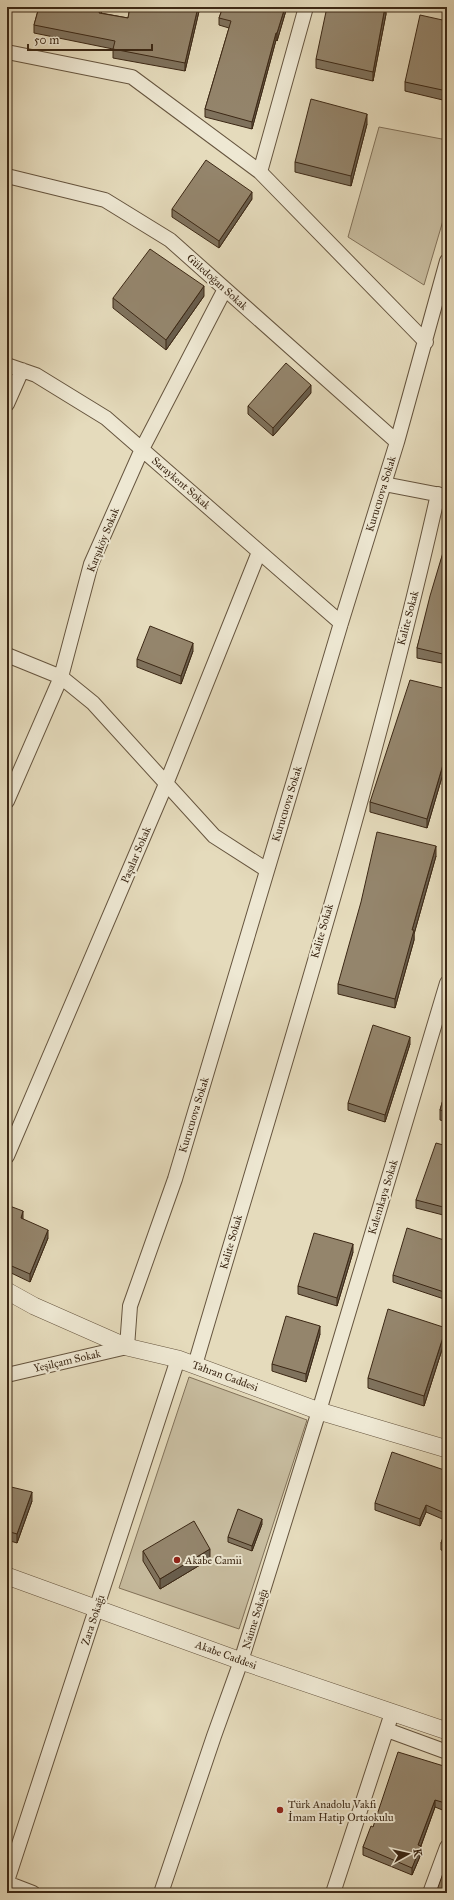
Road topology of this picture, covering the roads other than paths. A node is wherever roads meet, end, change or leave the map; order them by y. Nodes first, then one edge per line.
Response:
1 (306, 7) edge
2 (7, 52) edge
3 (260, 172) junction
4 (7, 176) edge
5 (447, 261) edge
6 (225, 289) junction
7 (443, 292) edge
8 (426, 342) junction
9 (7, 364) edge
10 (22, 370) junction
11 (7, 404) edge
12 (397, 442) junction
13 (142, 449) junction
14 (384, 484) junction
15 (442, 495) edge
16 (259, 552) junction
17 (341, 623) junction
18 (7, 655) edge
19 (61, 677) junction
20 (166, 784) junction
21 (7, 801) edge
22 (267, 870) junction
23 (447, 983) edge
24 (7, 1156) edge
25 (7, 1291) edge
26 (127, 1347) junction
27 (178, 1359) junction
28 (195, 1365) junction
29 (7, 1375) edge
30 (320, 1411) junction
31 (447, 1449) edge
32 (7, 1576) edge
33 (97, 1608) junction
34 (241, 1661) junction
35 (392, 1713) junction
36 (387, 1730) junction
37 (447, 1731) edge
38 (447, 1752) edge
39 (447, 1847) edge
40 (7, 1882) edge
41 (33, 1893) edge
42 (161, 1893) edge
43 (333, 1893) edge
44 (430, 1893) edge

1 - 3 street
2 - 3 street
3 - 8 street
4 - 6 street, Güledoğan Sokak
5 - 7 street, Kurucuova Sokak
6 - 12 street, Güledoğan Sokak
6 - 13 street, Karşıköy Sokak
7 - 8 street, Kurucuova Sokak
8 - 12 street, Kurucuova Sokak
9 - 10 street, Saraykent Sokak
10 - 11 street
10 - 13 street, Saraykent Sokak
12 - 14 street, Kurucuova Sokak
13 - 16 street, Saraykent Sokak
13 - 19 street, Karşıköy Sokak
14 - 15 street
14 - 17 street, Kurucuova Sokak
15 - 28 street, Kalite Sokak
16 - 17 street, Saraykent Sokak
16 - 20 street, Paşalar Sokak
17 - 22 street, Kurucuova Sokak
18 - 19 street
19 - 20 street
19 - 21 street, Karşıköy Sokak
20 - 22 street
20 - 24 street, Paşalar Sokak
22 - 26 street, Kurucuova Sokak
23 - 30 street, Kalemkaya Sokak
25 - 26 street, Tahran Caddesi
26 - 27 street, Tahran Caddesi
26 - 29 street, Yeşilçam Sokak
27 - 28 street, Tahran Caddesi
27 - 33 street, Zara Sokağı
28 - 30 street, Tahran Caddesi
30 - 31 street, Tahran Caddesi
30 - 34 street, Naime Sokağı
32 - 33 street, Akabe Caddesi
33 - 34 street, Akabe Caddesi
33 - 40 street, Zara Sokağı
34 - 35 street, Akabe Caddesi
34 - 42 street, Naime Sokağı
35 - 36 street
35 - 37 street, Akabe Caddesi
36 - 38 street
36 - 43 street
39 - 44 street
40 - 41 street

